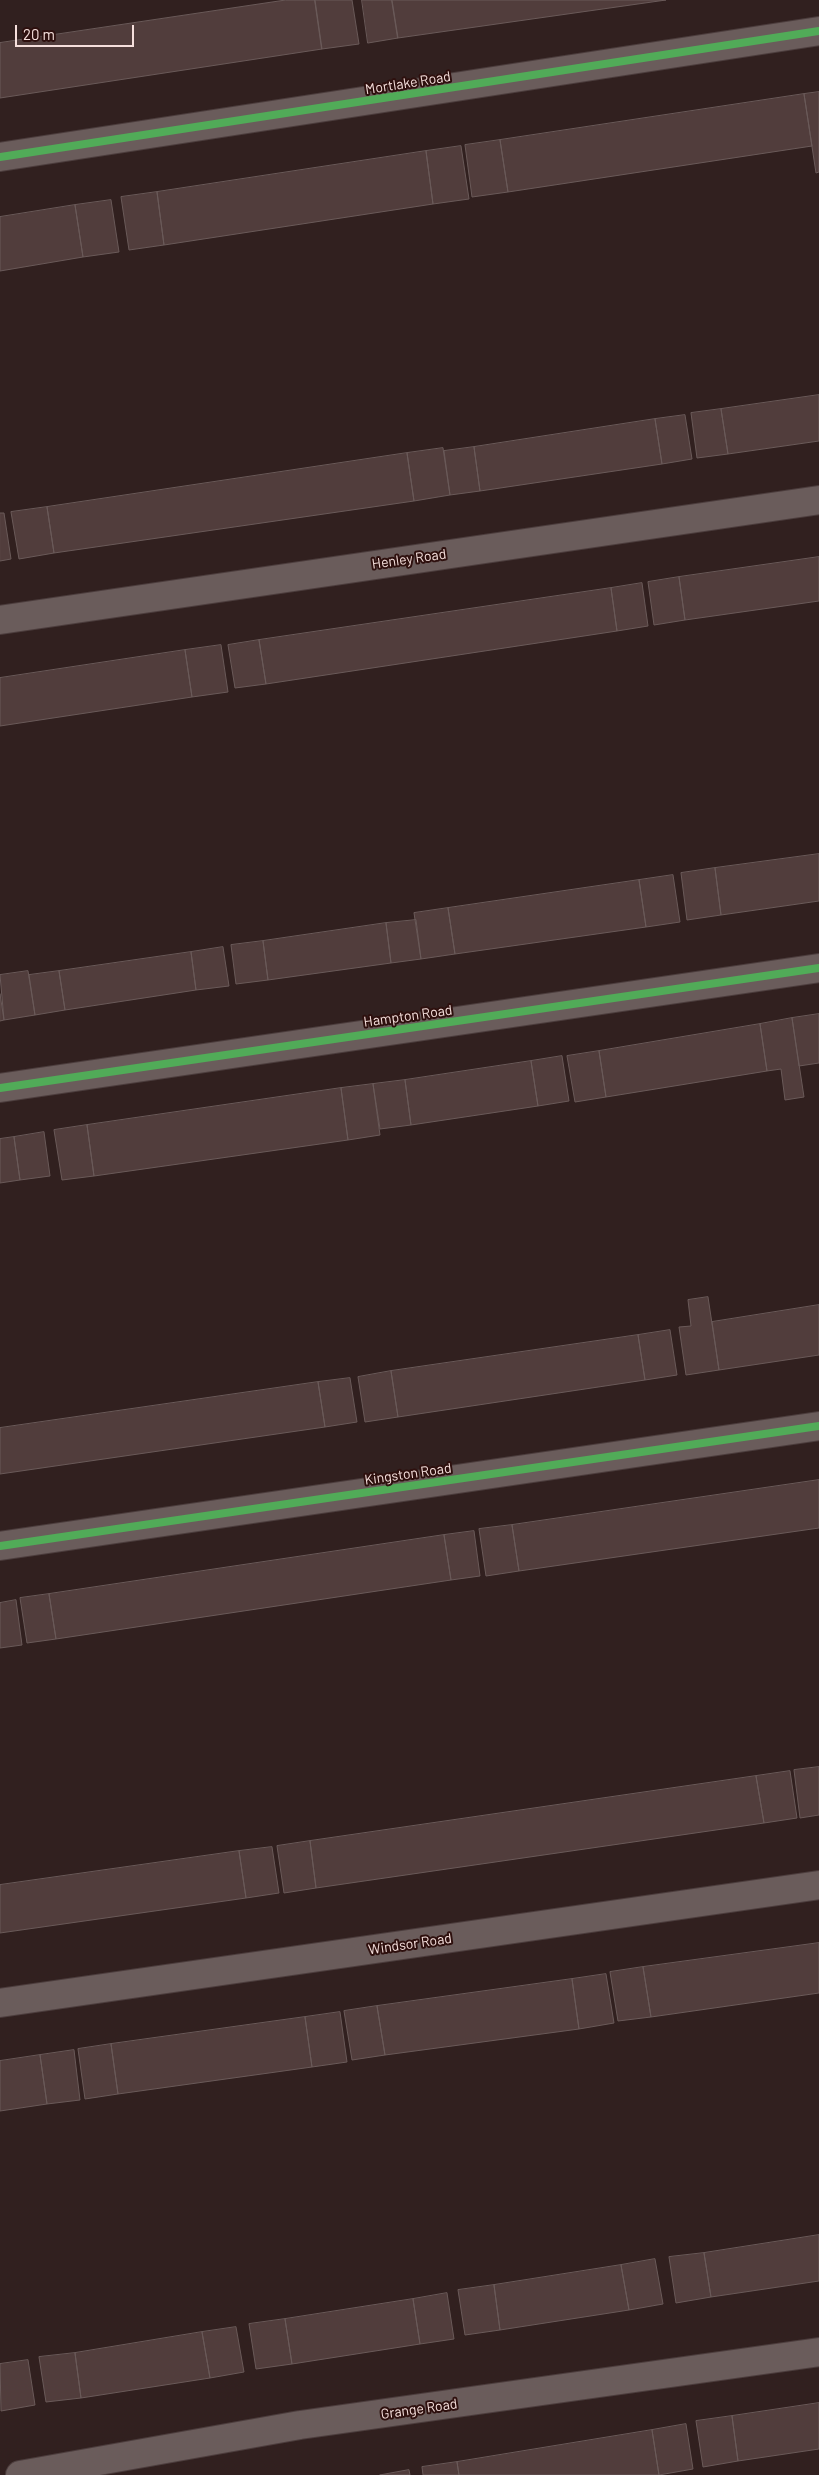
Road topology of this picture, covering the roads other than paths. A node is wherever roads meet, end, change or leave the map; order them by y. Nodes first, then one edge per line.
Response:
1 (819, 31) edge
2 (0, 157) edge
3 (819, 500) edge
4 (0, 620) edge
5 (819, 968) edge
6 (0, 1088) edge
7 (819, 1426) edge
8 (0, 1546) edge
9 (819, 1885) edge
10 (0, 2003) edge
11 (819, 2352) edge
12 (92, 2469) edge
13 (20, 2475) edge

1 - 2 street, Mortlake Road
3 - 4 street, Henley Road
5 - 6 street, Hampton Road
7 - 8 street, Kingston Road
9 - 10 street, Windsor Road
11 - 12 street, Grange Road
12 - 13 street, Grange Road

